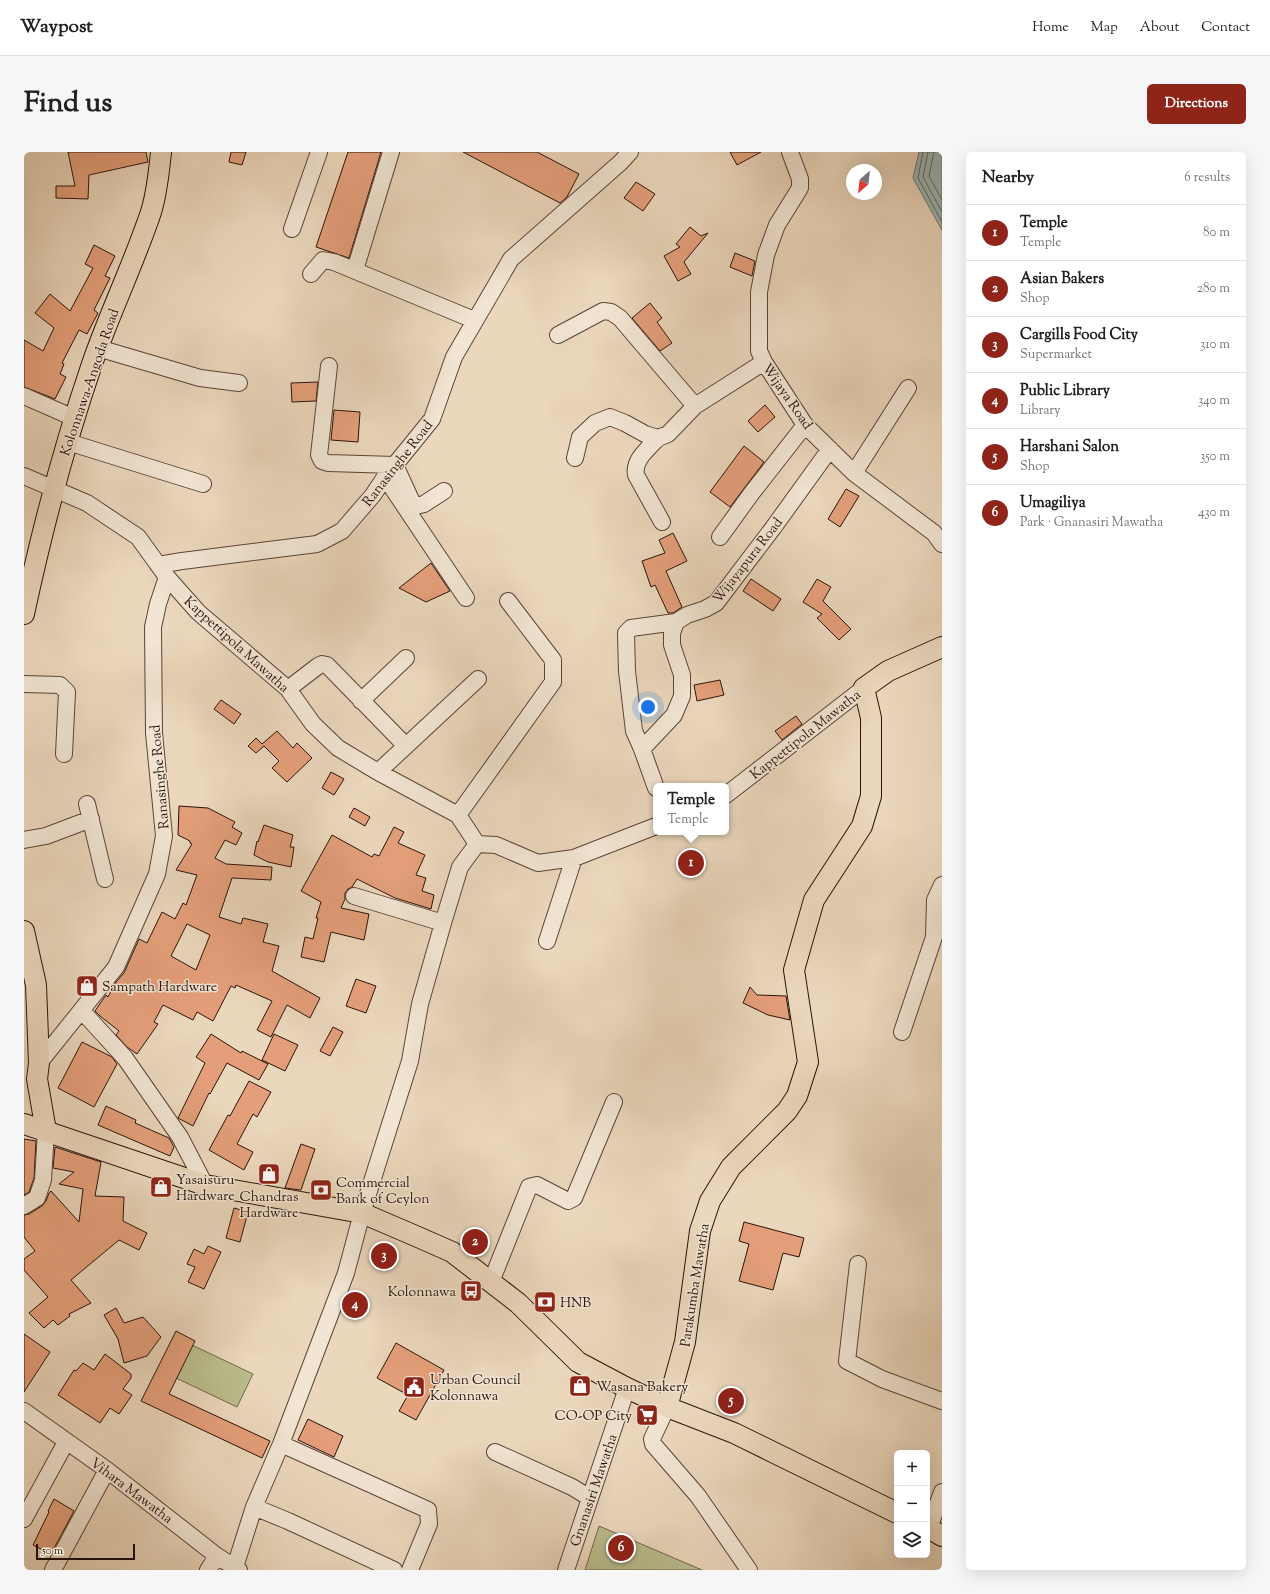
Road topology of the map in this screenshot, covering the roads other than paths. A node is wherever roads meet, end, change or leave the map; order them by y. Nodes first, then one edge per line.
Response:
1 (161, 152) edge
2 (319, 152) edge
3 (391, 152) edge
4 (630, 152) edge
5 (790, 152) edge
6 (292, 229) dead end
7 (355, 270) junction
8 (311, 274) dead end
9 (474, 320) junction
10 (558, 335) dead end
11 (98, 348) junction
12 (764, 362) junction
13 (329, 366) dead end
14 (239, 383) dead end
15 (908, 388) dead end
16 (24, 396) edge
17 (695, 406) junction
18 (74, 418) junction
19 (805, 425) junction
20 (658, 438) junction
21 (68, 442) junction
22 (830, 449) junction
23 (575, 458) dead end
24 (390, 471) junction
25 (854, 473) junction
26 (24, 476) edge
27 (203, 484) dead end
28 (54, 490) junction
29 (444, 491) dead end
30 (662, 522) dead end
31 (939, 533) edge
32 (720, 537) dead end
33 (162, 571) junction
34 (466, 598) dead end
35 (508, 601) dead end
36 (25, 607) edge
37 (676, 622) junction
38 (942, 648) edge
39 (406, 658) dead end
40 (478, 679) dead end
41 (24, 684) edge
42 (864, 688) junction
43 (288, 689) junction
44 (361, 701) junction
45 (406, 746) junction
46 (642, 749) junction
47 (64, 754) dead end
48 (378, 772) junction
49 (654, 783) edge
50 (729, 793) edge
51 (458, 815) junction
52 (653, 827) edge
53 (24, 840) edge
54 (477, 844) junction
55 (574, 858) junction
56 (105, 879) dead end
57 (942, 885) edge
58 (354, 896) dead end
59 (443, 923) junction
60 (24, 931) edge
61 (547, 940) dead end
62 (82, 1011) junction
63 (902, 1032) dead end
64 (38, 1071) junction
65 (24, 1099) edge
66 (614, 1102) dead end
67 (24, 1124) edge
68 (46, 1130) junction
69 (205, 1185) junction
70 (24, 1206) edge
71 (362, 1213) junction
72 (858, 1264) dead end
73 (491, 1282) junction
74 (627, 1388) junction
75 (942, 1401) edge
76 (667, 1407) junction
77 (24, 1411) edge
78 (66, 1442) junction
79 (281, 1444) junction
80 (494, 1452) dead end
81 (107, 1470) junction
82 (942, 1492) edge
83 (590, 1498) junction
84 (254, 1507) junction
85 (894, 1512) edge
86 (24, 1519) edge
87 (933, 1531) edge
88 (217, 1556) junction
89 (237, 1569) edge
90 (53, 1570) edge
91 (208, 1570) edge
92 (394, 1570) edge
93 (410, 1570) edge
94 (566, 1570) edge
95 (749, 1570) edge

1 - 11 main road, Kolonnawa-Angoda Road
2 - 6 street
3 - 7 street
4 - 9 street, Ranasinghe Road
5 - 12 street, Wijaya Road
7 - 8 street
7 - 9 street
9 - 24 street, Ranasinghe Road
10 - 17 street
11 - 14 street
11 - 18 main road, Kolonnawa-Angoda Road
12 - 17 street
12 - 19 street, Wijaya Road
13 - 24 street
15 - 25 street
16 - 18 street
17 - 20 street
18 - 21 main road, Kolonnawa-Angoda Road
19 - 22 street, Wijaya Road
19 - 32 street
20 - 23 street
20 - 30 street
21 - 27 street
21 - 28 main road, Kolonnawa-Angoda Road
22 - 25 street, Wijaya Road
22 - 37 street, Wijayapura Road
24 - 29 street
24 - 33 street, Ranasinghe Road
24 - 34 street
25 - 31 street, Wijaya Road
26 - 28 street, Kappettipola Mawatha
28 - 33 street, Kappettipola Mawatha
28 - 36 main road, Kolonnawa-Angoda Road
33 - 43 street, Kappettipola Mawatha
33 - 62 street, Ranasinghe Road
35 - 51 street
37 - 46 street
37 - 46 street
38 - 42 main road
39 - 44 street
40 - 45 street
41 - 47 street
42 - 50 street, Kappettipola Mawatha
42 - 76 main road, Parakumba Mawatha
43 - 44 street
43 - 48 street, Kappettipola Mawatha
44 - 45 street
45 - 48 street
46 - 49 street
48 - 51 street, Kappettipola Mawatha
51 - 54 street, Kappettipola Mawatha
52 - 55 street
53 - 56 street
54 - 55 street
54 - 59 street
55 - 61 street
57 - 63 street
58 - 59 street
59 - 71 street
60 - 64 main road
62 - 64 street, Ranasinghe Road
62 - 69 street
64 - 65 main road
64 - 68 main road
66 - 73 street
67 - 68 main road
68 - 69 main road
68 - 70 street
69 - 71 main road
71 - 73 main road
71 - 79 street
72 - 75 street
73 - 74 main road
74 - 76 main road
74 - 83 street, Gnanasiri Mawatha
76 - 85 main road
76 - 95 street
77 - 78 street, Vihara Mawatha
78 - 81 street, Vihara Mawatha
78 - 86 street
79 - 84 street
79 - 93 street
80 - 83 street
81 - 88 street, Vihara Mawatha
81 - 90 street
82 - 87 street
83 - 94 street, Gnanasiri Mawatha
84 - 89 street
84 - 92 street
88 - 89 street, Vihara Mawatha
88 - 91 street

